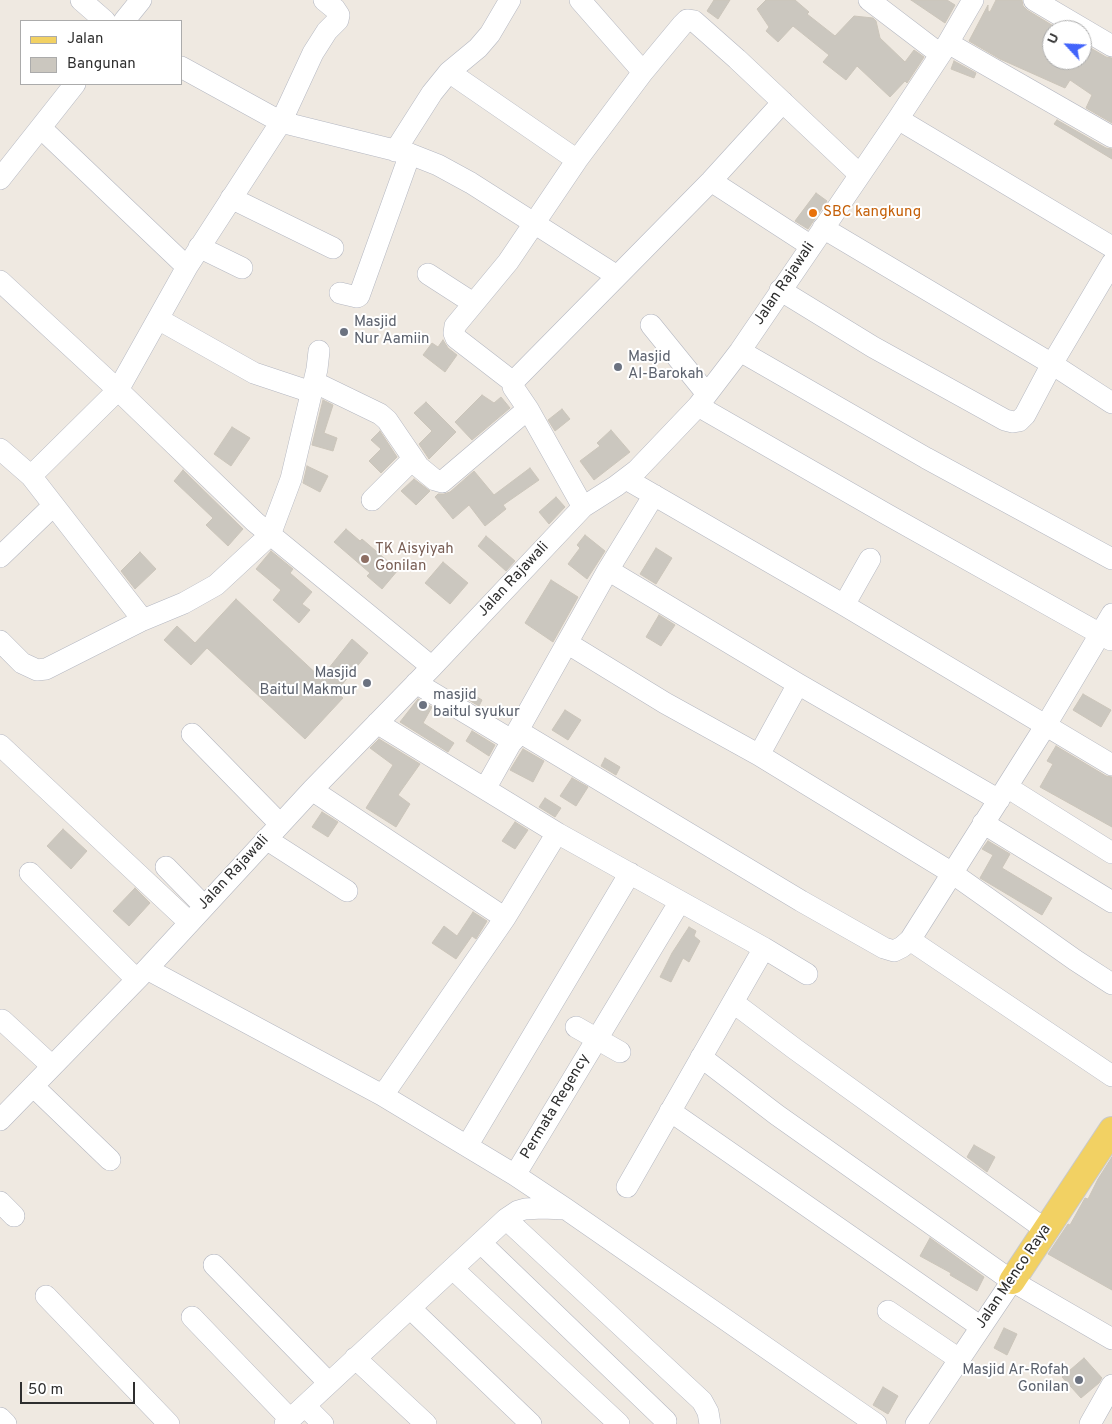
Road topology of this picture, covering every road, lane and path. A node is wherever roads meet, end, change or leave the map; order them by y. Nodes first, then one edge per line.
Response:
1 (81, 0) edge
2 (141, 0) edge
3 (324, 0) edge
4 (510, 0) edge
5 (580, 0) edge
6 (869, 0) edge
7 (973, 0) edge
8 (1034, 0) edge
9 (104, 20) edge
10 (125, 20) edge
11 (1112, 46) edge
12 (944, 48) junction
13 (182, 67) edge
14 (449, 72) junction
15 (643, 72) junction
16 (74, 85) edge
17 (783, 102) junction
18 (898, 119) junction
19 (281, 122) junction
20 (41, 128) junction
21 (1112, 137) edge
22 (403, 152) junction
23 (577, 160) junction
24 (859, 174) junction
25 (0, 179) edge
26 (711, 181) junction
27 (231, 198) junction
28 (535, 223) junction
29 (823, 228) junction
30 (811, 246) junction
31 (199, 247) junction
32 (1112, 247) edge
33 (332, 248) dead end
34 (1112, 263) edge
35 (187, 267) junction
36 (242, 268) dead end
37 (428, 274) dead end
38 (617, 276) junction
39 (0, 281) edge
40 (780, 290) junction
41 (340, 293) dead end
42 (473, 303) junction
43 (158, 319) junction
44 (651, 326) dead end
45 (319, 350) dead end
46 (740, 351) junction
47 (1052, 364) junction
48 (513, 382) junction
49 (312, 387) junction
50 (118, 390) junction
51 (702, 400) junction
52 (1112, 402) edge
53 (528, 409) junction
54 (0, 449) edge
55 (417, 464) junction
56 (31, 476) junction
57 (626, 479) junction
58 (654, 495) junction
59 (372, 500) dead end
60 (53, 506) junction
61 (583, 507) junction
62 (270, 535) junction
63 (0, 556) edge
64 (870, 559) dead end
65 (1112, 560) edge
66 (608, 570) junction
67 (844, 605) junction
68 (1112, 614) edge
69 (143, 620) junction
70 (1106, 636) edge
71 (0, 641) edge
72 (566, 643) junction
73 (432, 667) junction
74 (416, 683) junction
75 (798, 684) junction
76 (377, 723) junction
77 (1046, 725) junction
78 (192, 734) dead end
79 (516, 736) junction
80 (0, 745) edge
81 (759, 755) junction
82 (1112, 765) edge
83 (485, 789) junction
84 (312, 790) junction
85 (1003, 793) junction
86 (984, 823) junction
87 (280, 824) junction
88 (557, 834) junction
89 (266, 840) junction
90 (1112, 853) edge
91 (166, 867) dead end
92 (30, 873) dead end
93 (630, 873) junction
94 (952, 873) junction
95 (347, 891) dead end
96 (1112, 902) edge
97 (204, 906) junction
98 (676, 908) dead end
99 (505, 918) junction
100 (189, 922) junction
101 (910, 940) junction
102 (764, 948) junction
103 (142, 974) junction
104 (807, 974) dead end
105 (1112, 984) edge
106 (734, 1003) junction
107 (2, 1020) dead end
108 (576, 1027) dead end
109 (598, 1039) junction
110 (620, 1052) dead end
111 (701, 1057) junction
112 (52, 1066) junction
113 (1112, 1076) edge
114 (33, 1086) junction
115 (382, 1095) junction
116 (670, 1111) junction
117 (0, 1120) edge
118 (1112, 1130) edge
119 (467, 1146) junction
120 (110, 1160) dead end
121 (520, 1179) junction
122 (627, 1187) dead end
123 (566, 1209) junction
124 (512, 1215) junction
125 (1046, 1230) junction
126 (481, 1243) junction
127 (214, 1266) dead end
128 (453, 1269) junction
129 (1012, 1280) junction
130 (46, 1296) dead end
131 (410, 1308) junction
132 (888, 1311) dead end
133 (192, 1317) dead end
134 (981, 1327) junction
135 (1112, 1339) edge
136 (356, 1358) junction
137 (960, 1359) junction
138 (329, 1383) junction
139 (1112, 1385) edge
140 (293, 1416) edge
141 (0, 1418) edge
142 (666, 1420) dead end
143 (6, 1424) edge
144 (169, 1424) edge
145 (323, 1424) edge
146 (426, 1424) edge
147 (531, 1424) edge
148 (619, 1424) edge
149 (710, 1424) edge
150 (876, 1424) edge
151 (916, 1424) edge
152 (1090, 1424) edge

1 - 9 street
2 - 10 street
3 - 19 street
4 - 14 street
5 - 15 street
6 - 12 street
7 - 12 street, Jalan Rajawali
8 - 11 street
12 - 18 street, Jalan Rajawali
12 - 21 street
13 - 19 street
14 - 22 street
14 - 23 street
15 - 17 street
15 - 23 street
16 - 20 street
17 - 24 street
17 - 26 street
18 - 24 street, Jalan Rajawali
18 - 32 street
19 - 22 street
19 - 27 street
20 - 25 street
20 - 35 street
22 - 28 street
22 - 41 street
23 - 28 street
24 - 29 street, Jalan Rajawali
26 - 30 street
26 - 38 street
27 - 31 street
27 - 33 street
28 - 38 street
28 - 42 street
29 - 30 street, Jalan Rajawali
29 - 47 street
30 - 40 street, Jalan Rajawali
31 - 35 street
31 - 36 street
34 - 47 street
35 - 43 street
37 - 42 street
38 - 48 street
39 - 50 street
40 - 46 street, Jalan Rajawali
40 - 47 street
42 - 48 street
43 - 49 street
43 - 50 street
44 - 51 street
45 - 49 street
46 - 51 street, Jalan Rajawali
46 - 65 street
47 - 52 street
48 - 53 street
49 - 55 street
49 - 62 street
50 - 56 street
50 - 62 street
51 - 57 street, Jalan Rajawali
51 - 70 street
53 - 55 street
53 - 61 street
54 - 56 street
55 - 59 street
56 - 60 street
57 - 58 street
57 - 61 street, Jalan Rajawali
58 - 66 street
58 - 67 street
60 - 63 street
60 - 69 street
61 - 73 street, Jalan Rajawali
62 - 69 street
62 - 73 street
64 - 67 street
66 - 72 street
66 - 75 street
67 - 77 street
68 - 70 street
69 - 71 street
70 - 77 street
72 - 79 street
72 - 81 street
73 - 74 street, Jalan Rajawali
74 - 76 street, Jalan Rajawali
74 - 79 street
75 - 81 street
75 - 85 street
76 - 83 street
76 - 84 street, Jalan Rajawali
77 - 82 street
77 - 85 street
78 - 87 street
79 - 83 street
79 - 101 street
80 - 100 street
81 - 94 street
83 - 88 street
84 - 87 street, Jalan Rajawali
84 - 99 street
85 - 86 street
85 - 90 street
86 - 94 street
86 - 96 street
87 - 89 street, Jalan Rajawali
88 - 93 street
88 - 99 street
89 - 95 street
89 - 97 street, Jalan Rajawali
91 - 97 street
92 - 103 street
93 - 102 street
93 - 119 street
94 - 101 street
94 - 105 street
97 - 100 street, Jalan Rajawali
98 - 109 street, Permata Regency
99 - 115 street
100 - 103 street, Jalan Rajawali
101 - 113 street
102 - 104 street
102 - 106 street
103 - 112 street, Jalan Rajawali
103 - 115 street
106 - 111 street
106 - 125 street
107 - 112 street
108 - 109 street, Permata Regency
109 - 110 street, Permata Regency
109 - 121 street, Permata Regency
111 - 116 street
111 - 129 street
112 - 114 street, Jalan Rajawali
114 - 117 street, Jalan Rajawali
114 - 120 street
115 - 119 street
116 - 122 street
116 - 134 street
118 - 125 main road, Jalan Menco Raya
119 - 121 street
121 - 123 street
121 - 124 street, Permata Regency
123 - 124 street
123 - 150 street
124 - 126 street
124 - 149 street
125 - 129 main road, Jalan Menco Raya
126 - 128 street
126 - 142 street
127 - 138 street
128 - 131 street
128 - 148 street
129 - 134 street, Jalan Menco Raya
129 - 135 street
130 - 144 street
131 - 136 street
131 - 147 street
132 - 137 street
133 - 140 street
134 - 137 street, Jalan Menco Raya
136 - 138 street
136 - 146 street
137 - 151 street, Jalan Menco Raya
138 - 140 street
139 - 152 street
140 - 145 street
141 - 143 street

